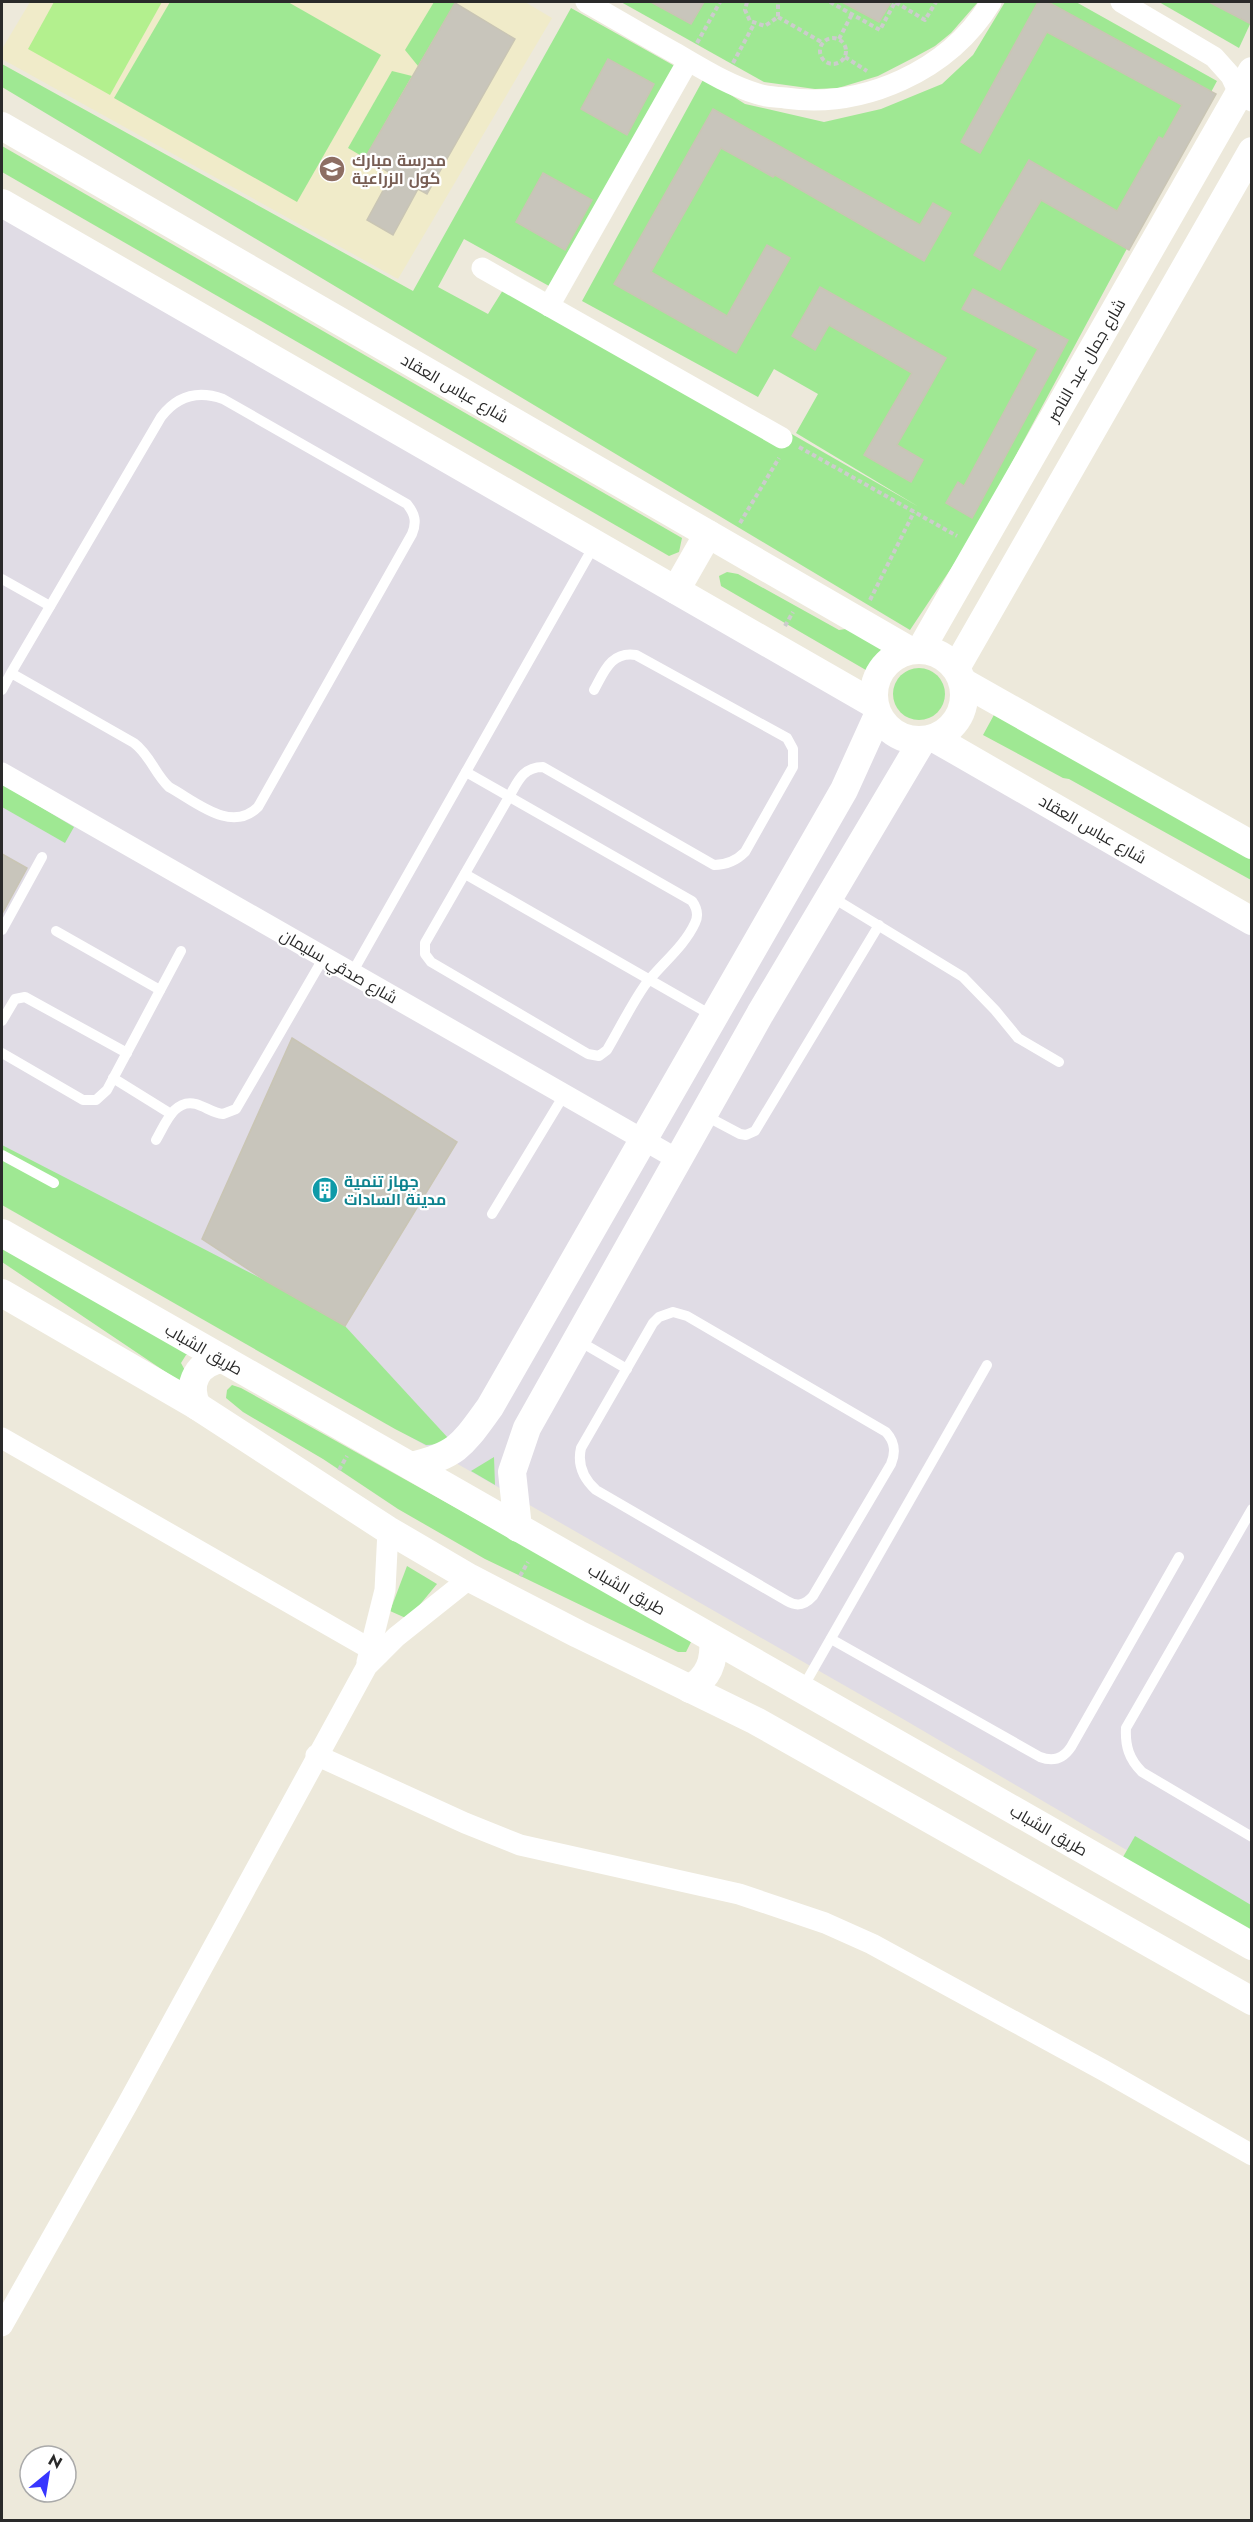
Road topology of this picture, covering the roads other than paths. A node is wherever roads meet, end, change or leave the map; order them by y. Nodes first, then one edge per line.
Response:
1 (586, 2) edge
2 (991, 2) edge
3 (1121, 2) edge
4 (1214, 57) junction
5 (1251, 60) edge
6 (688, 61) junction
7 (1247, 88) edge
8 (2, 126) edge
9 (1251, 151) edge
10 (2, 203) edge
11 (482, 268) dead end
12 (549, 306) junction
13 (786, 440) road end
14 (717, 540) junction
15 (596, 544) junction
16 (2, 579) edge
17 (676, 590) junction
18 (50, 606) junction
19 (915, 650) junction
20 (11, 673) junction
21 (960, 675) junction
22 (2, 690) edge
23 (594, 690) dead end
24 (876, 710) junction
25 (928, 739) junction
26 (466, 772) junction
27 (2, 773) edge
28 (509, 797) junction
29 (1251, 845) edge
30 (42, 857) dead end
31 (465, 874) junction
32 (830, 896) junction
33 (1251, 921) edge
34 (879, 925) junction
35 (2, 930) edge
36 (56, 931) dead end
37 (182, 951) dead end
38 (324, 957) junction
39 (352, 973) junction
40 (649, 980) junction
41 (160, 990) junction
42 (719, 1005) junction
43 (760, 1014) junction
44 (2, 1022) edge
45 (2, 1053) edge
46 (127, 1053) junction
47 (1059, 1062) dead end
48 (113, 1078) junction
49 (564, 1095) junction
50 (171, 1114) junction
51 (703, 1114) junction
52 (643, 1139) junction
53 (156, 1140) dead end
54 (2, 1155) edge
55 (677, 1159) junction
56 (54, 1183) dead end
57 (492, 1214) dead end
58 (2, 1233) edge
59 (2, 1293) edge
60 (576, 1339) junction
61 (223, 1359) junction
62 (987, 1365) dead end
63 (627, 1369) junction
64 (197, 1406) junction
65 (490, 1407) junction
66 (527, 1428) junction
67 (2, 1438) edge
68 (411, 1467) junction
69 (1251, 1509) edge
70 (388, 1530) junction
71 (529, 1534) junction
72 (1179, 1557) dead end
73 (470, 1578) junction
74 (713, 1639) junction
75 (831, 1639) junction
76 (372, 1656) junction
77 (690, 1689) junction
78 (802, 1689) junction
79 (316, 1755) junction
80 (1251, 1837) edge
81 (1251, 1946) edge
82 (1251, 2001) edge
83 (1251, 2155) edge
84 (2, 2326) edge

1 - 6 street
2 - 6 street
3 - 4 street
4 - 5 street
4 - 7 street
6 - 12 street
7 - 19 main road, شارع جمال عبد الناصر
8 - 14 main road, شارع عباس العقاد
9 - 21 main road
10 - 15 main road
11 - 12 street
12 - 13 street
14 - 17 main road
14 - 19 main road, شارع عباس العقاد
15 - 17 main road
15 - 26 lane
16 - 18 lane
17 - 24 main road
18 - 20 lane
18 - 20 lane
19 - 21 main road
19 - 24 main road
20 - 22 lane
21 - 25 main road
21 - 29 main road
23 - 28 lane
24 - 25 main road
24 - 42 main road
25 - 32 main road
25 - 33 main road, شارع عباس العقاد
26 - 28 lane
26 - 39 lane
27 - 38 street, شارع صدقي سليمان
28 - 31 lane
28 - 40 lane
30 - 35 lane
31 - 40 lane
31 - 40 lane
32 - 34 lane
32 - 43 main road
34 - 47 lane
34 - 51 lane
36 - 41 lane
37 - 41 lane
38 - 39 street, شارع صدقي سليمان
38 - 50 lane
39 - 49 street, شارع صدقي سليمان
40 - 42 lane
41 - 46 lane
42 - 43 main road
42 - 52 main road
43 - 51 main road
44 - 46 lane
45 - 48 lane
46 - 48 lane
48 - 50 lane
49 - 52 street, شارع صدقي سليمان
49 - 57 lane
50 - 53 lane
51 - 55 main road
52 - 55 street, شارع صدقي سليمان
52 - 65 main road
54 - 56 lane
55 - 60 main road
58 - 61 main road, طريق الشباب
59 - 64 main road
60 - 63 lane
60 - 66 main road
61 - 64 main road
61 - 68 main road, طريق الشباب
62 - 75 lane
63 - 63 lane
64 - 70 main road
65 - 66 main road
65 - 68 main road
66 - 71 main road
67 - 76 street
68 - 71 main road, طريق الشباب
69 - 80 lane
70 - 73 main road
70 - 76 street
71 - 74 main road, طريق الشباب
72 - 75 lane
73 - 76 street
73 - 77 main road
74 - 77 main road
74 - 78 main road, طريق الشباب
75 - 78 lane
76 - 79 street
77 - 82 main road
78 - 81 main road, طريق الشباب
79 - 83 street
79 - 84 street

